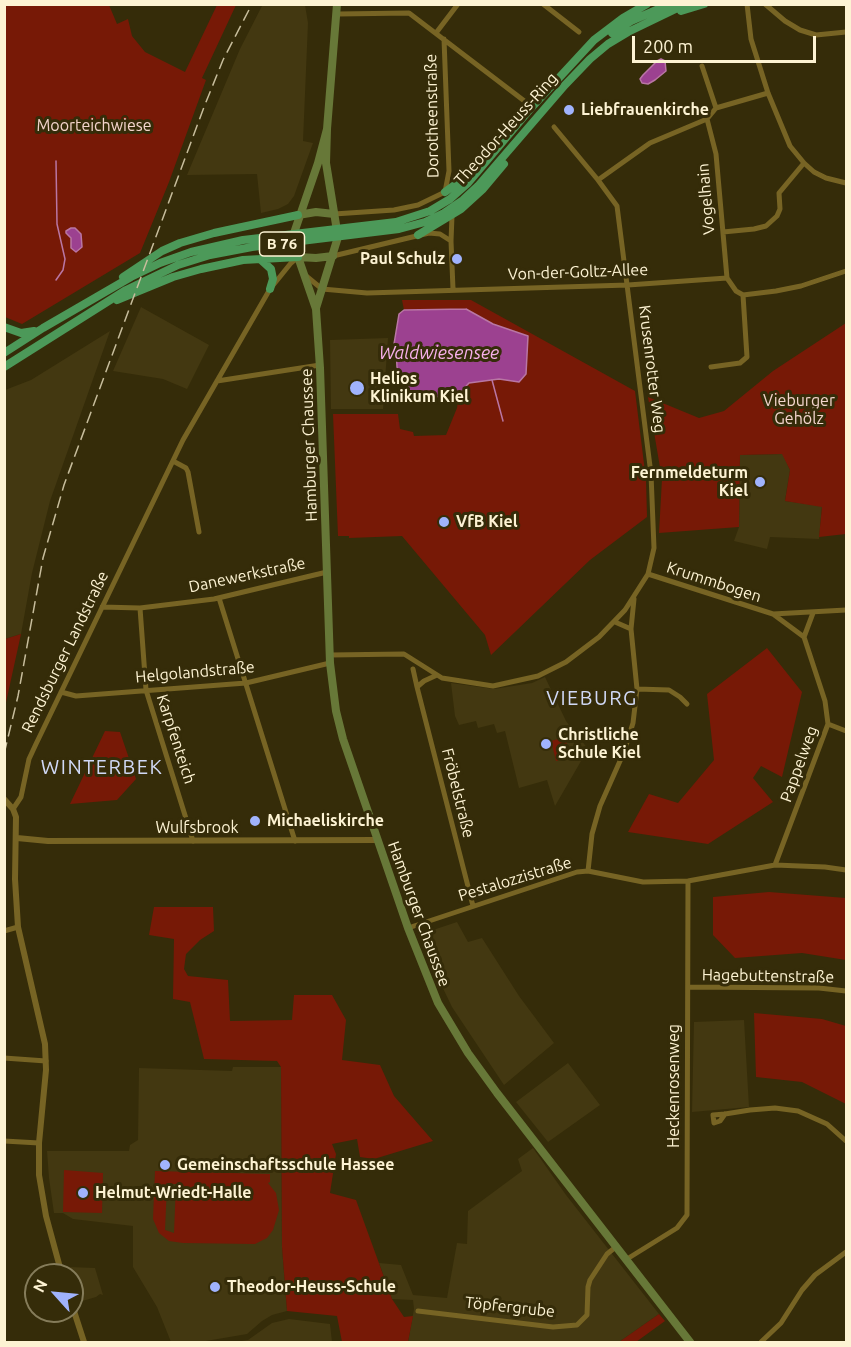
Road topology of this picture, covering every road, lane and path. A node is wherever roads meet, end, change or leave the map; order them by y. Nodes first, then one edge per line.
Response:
1 (333, 4) edge
2 (337, 4) edge
3 (458, 4) edge
4 (543, 4) edge
5 (647, 4) edge
6 (686, 4) edge
7 (704, 4) edge
8 (747, 4) edge
9 (765, 4) edge
10 (668, 8) edge
11 (338, 14) junction
12 (579, 32) dead end
13 (846, 32) edge
14 (436, 33) junction
15 (335, 35) junction
16 (444, 39) junction
17 (579, 55) junction
18 (702, 66) dead end
19 (768, 93) junction
20 (527, 103) dead end
21 (716, 108) junction
22 (707, 119) junction
23 (554, 127) dead end
24 (327, 129) junction
25 (520, 138) junction
26 (491, 156) junction
27 (804, 164) junction
28 (598, 180) junction
29 (846, 183) edge
30 (446, 192) junction
31 (452, 216) junction
32 (335, 217) junction
33 (297, 219) junction
34 (723, 232) junction
35 (418, 235) junction
36 (451, 242) junction
37 (335, 252) junction
38 (297, 253) junction
39 (260, 259) junction
40 (846, 271) edge
41 (305, 275) junction
42 (726, 278) junction
43 (628, 285) junction
44 (270, 289) junction
45 (322, 289) junction
46 (453, 289) junction
47 (124, 294) junction
48 (743, 295) junction
49 (99, 296) junction
50 (316, 309) junction
51 (4, 327) edge
52 (44, 328) junction
53 (4, 354) edge
54 (320, 365) junction
55 (4, 367) edge
56 (711, 367) dead end
57 (217, 381) junction
58 (173, 461) junction
59 (199, 532) dead end
60 (327, 572) junction
61 (648, 574) junction
62 (634, 597) junction
63 (219, 598) junction
64 (102, 607) junction
65 (140, 608) junction
66 (846, 610) edge
67 (813, 613) junction
68 (772, 614) junction
69 (615, 622) junction
70 (631, 629) junction
71 (804, 637) junction
72 (330, 659) junction
73 (413, 669) dead end
74 (437, 675) junction
75 (246, 683) junction
76 (417, 687) junction
77 (637, 688) junction
78 (146, 690) junction
79 (61, 692) junction
80 (687, 704) dead end
81 (828, 724) junction
82 (846, 731) edge
83 (4, 799) edge
84 (13, 808) junction
85 (17, 838) junction
86 (377, 840) junction
87 (295, 841) junction
88 (193, 842) junction
89 (775, 865) junction
90 (846, 870) edge
91 (588, 871) junction
92 (688, 881) junction
93 (473, 906) junction
94 (18, 927) junction
95 (408, 928) junction
96 (4, 931) edge
97 (688, 987) junction
98 (846, 991) edge
99 (4, 1059) edge
100 (46, 1061) junction
101 (725, 1114) dead end
102 (4, 1141) edge
103 (846, 1141) edge
104 (39, 1143) junction
105 (617, 1246) junction
106 (846, 1252) edge
107 (627, 1259) junction
108 (59, 1263) edge
109 (418, 1311) dead end
110 (78, 1323) edge
111 (84, 1342) edge
112 (690, 1342) edge
113 (760, 1342) edge

1 - 15 main road, Hamburger Chaussee
2 - 11 main road, Hamburger Chaussee
3 - 14 street
4 - 12 street
5 - 17 highway, Theodor-Heuss-Ring / B 76
6 - 10 highway, Theodor-Heuss-Ring / B 76
7 - 10 highway
8 - 19 street
9 - 13 street
10 - 17 highway
10 - 25 highway, Theodor-Heuss-Ring / B 76
11 - 14 street
11 - 15 main road, Hamburger Chaussee
14 - 16 street
15 - 24 main road, Hamburger Chaussee
16 - 20 street
16 - 30 street, Dorotheenstraße
17 - 26 highway, Theodor-Heuss-Ring / B 76
18 - 21 street
19 - 21 street
19 - 27 street
21 - 22 street
22 - 28 street
22 - 34 street, Vogelhain
23 - 28 street, Krusenrotter Weg
24 - 32 main road, Hamburger Chaussee
24 - 33 main road, Hamburger Chaussee
25 - 31 highway
25 - 47 highway, Theodor-Heuss-Ring / B 76
26 - 30 highway
26 - 49 highway, Theodor-Heuss-Ring / B 76
27 - 29 street
27 - 34 street
28 - 43 street, Krusenrotter Weg
30 - 32 street, Theodor-Heuss-Ring
31 - 35 highway
31 - 36 street
32 - 33 main road
32 - 37 main road, Hamburger Chaussee
33 - 38 main road, Hamburger Chaussee
33 - 49 highway
34 - 42 street, Vogelhain
35 - 36 street
35 - 37 street
36 - 46 street
37 - 38 main road
37 - 45 main road, Hamburger Chaussee
38 - 39 highway
38 - 41 main road, Hamburger Chaussee
38 - 44 street, Rendsburger Landstraße
39 - 44 highway
39 - 47 highway
40 - 48 street
41 - 45 street
41 - 50 main road, Hamburger Chaussee
42 - 43 street, Von-der-Goltz-Allee
42 - 48 street
43 - 46 street, Von-der-Goltz-Allee
43 - 61 street, Krusenrotter Weg
44 - 57 street, Rendsburger Landstraße
45 - 46 street, Von-der-Goltz-Allee
45 - 50 main road, Hamburger Chaussee
47 - 55 highway
48 - 56 street
49 - 52 highway, Theodor-Heuss-Ring
50 - 54 main road, Hamburger Chaussee
51 - 52 highway
52 - 53 highway, Theodor-Heuss-Ring
54 - 57 street
54 - 60 main road, Hamburger Chaussee
57 - 58 street, Rendsburger Landstraße
58 - 59 street
58 - 64 street, Rendsburger Landstraße
60 - 63 street, Danewerkstraße
60 - 72 main road, Hamburger Chaussee
61 - 62 street, Krusenrotter Weg
61 - 68 street, Krummbogen
62 - 69 street, Krusenrotter Weg
62 - 70 street, Krusenrotter Weg
63 - 65 street, Danewerkstraße
63 - 75 street
64 - 65 street, Danewerkstraße
64 - 79 street, Rendsburger Landstraße
65 - 78 street, Karpfenteich
66 - 67 street, Krummbogen
67 - 68 street, Krummbogen
67 - 71 street
68 - 71 street, Krummbogen
69 - 70 street
69 - 74 street, Krusenrotter Weg
70 - 77 street, Krusenrotter Weg
71 - 81 street, Pappelweg
72 - 74 street, Helgolandstraße
72 - 75 street, Helgolandstraße
72 - 86 main road, Hamburger Chaussee
73 - 76 street, Fröbelstraße
74 - 76 street
75 - 78 street, Helgolandstraße
75 - 87 street
76 - 93 street, Fröbelstraße
77 - 80 street
77 - 91 street, Krusenrotter Weg
78 - 79 street, Helgolandstraße
78 - 88 street, Karpfenteich
79 - 84 street, Rendsburger Landstraße
81 - 82 street
81 - 89 street, Pappelweg
83 - 84 street
84 - 85 street
85 - 88 street, Wulfsbrook
85 - 94 street
86 - 87 street, Wulfsbrook
86 - 95 main road, Hamburger Chaussee
87 - 88 street, Wulfsbrook
89 - 90 street, Pestalozzistraße
89 - 92 street, Pestalozzistraße
91 - 92 street, Pestalozzistraße
91 - 93 street, Pestalozzistraße
92 - 97 street, Heckenrosenweg
93 - 95 street, Pestalozzistraße
94 - 96 street
94 - 100 street
95 - 105 main road, Hamburger Chaussee
97 - 98 street, Hagebuttenstraße
97 - 107 street, Heckenrosenweg
99 - 100 street
100 - 104 street
101 - 103 street
102 - 104 street
104 - 108 street
105 - 107 main road, Hamburger Chaussee
105 - 109 street, Töpfergrube
106 - 113 street
107 - 112 main road, Hamburger Chaussee
110 - 111 street

